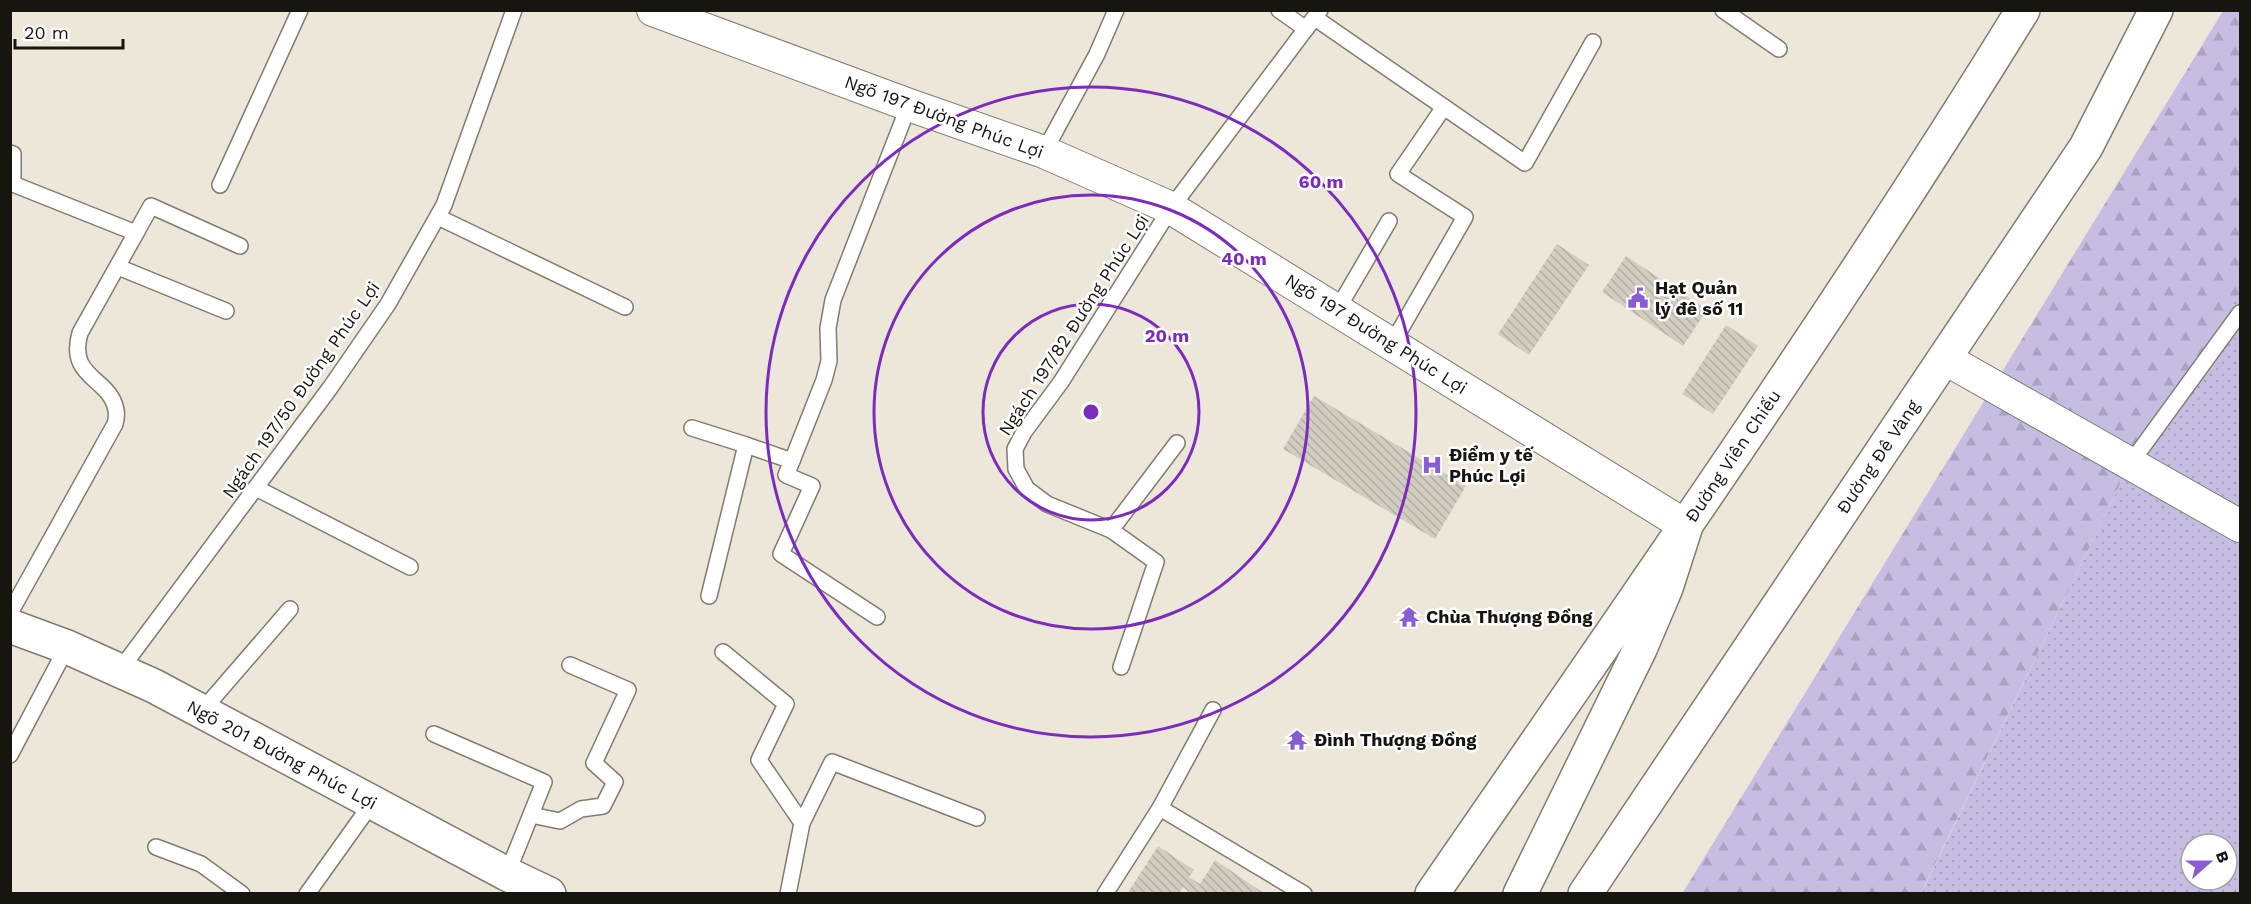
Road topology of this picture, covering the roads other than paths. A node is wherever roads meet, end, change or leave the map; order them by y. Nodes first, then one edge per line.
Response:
1 (300, 10) edge
2 (514, 10) edge
3 (653, 10) edge
4 (1116, 10) edge
5 (1280, 10) edge
6 (1723, 10) edge
7 (2023, 10) edge
8 (2156, 10) edge
9 (1314, 19) edge
10 (1593, 42) dead end
11 (1779, 49) dead end
12 (909, 105) junction
13 (1444, 107) junction
14 (1044, 152) junction
15 (10, 153) edge
16 (220, 185) dead end
17 (1171, 208) junction
18 (438, 216) junction
19 (1389, 222) dead end
20 (136, 233) junction
21 (240, 246) dead end
22 (118, 267) junction
23 (625, 307) dead end
24 (1337, 310) junction
25 (226, 311) dead end
26 (2241, 313) edge
27 (1392, 344) junction
28 (1944, 358) junction
29 (692, 428) dead end
30 (1177, 443) dead end
31 (746, 445) junction
32 (792, 461) junction
33 (2130, 464) junction
34 (256, 488) junction
35 (1686, 526) junction
36 (2241, 526) edge
37 (1111, 530) junction
38 (410, 567) dead end
39 (709, 596) dead end
40 (290, 609) dead end
41 (10, 613) edge
42 (878, 617) dead end
43 (10, 626) edge
44 (67, 647) junction
45 (723, 652) dead end
46 (570, 665) dead end
47 (1121, 667) dead end
48 (120, 670) junction
49 (1213, 710) dead end
50 (201, 712) junction
51 (434, 734) dead end
52 (10, 755) edge
53 (372, 802) junction
54 (1160, 808) junction
55 (531, 814) junction
56 (977, 819) dead end
57 (802, 824) junction
58 (156, 847) dead end
59 (507, 874) junction
60 (242, 894) edge
61 (307, 894) edge
62 (549, 894) edge
63 (788, 894) edge
64 (1105, 894) edge
65 (1304, 894) edge
66 (1432, 894) edge
67 (1520, 894) edge
68 (1585, 894) edge

1 - 16 lane
2 - 18 lane, Ngách 197/50 Đường Phúc Lợi
3 - 12 street, Ngõ 197 Đường Phúc Lợi
4 - 14 lane
5 - 9 lane
6 - 11 lane
7 - 35 main road, Đường Viên Chiếu
8 - 28 main road, Đường Đê Vàng
9 - 13 lane
9 - 17 lane, Ngách 197/82 Đường Phúc Lợi
10 - 13 lane
12 - 14 street, Ngõ 197 Đường Phúc Lợi
12 - 32 lane
13 - 27 lane
14 - 17 street, Ngõ 197 Đường Phúc Lợi
15 - 20 lane
17 - 24 street, Ngõ 197 Đường Phúc Lợi
17 - 37 lane, Ngách 197/82 Đường Phúc Lợi
18 - 23 lane
18 - 34 lane, Ngách 197/50 Đường Phúc Lợi
19 - 24 lane
20 - 21 lane
20 - 22 lane
22 - 25 lane
22 - 41 lane
24 - 27 street, Ngõ 197 Đường Phúc Lợi
26 - 33 lane
27 - 35 street, Ngõ 197 Đường Phúc Lợi
28 - 33 street
28 - 68 main road, Đường Đê Vàng
29 - 31 lane
30 - 37 lane
31 - 32 lane
31 - 39 lane
32 - 42 lane
33 - 36 street
34 - 38 lane
34 - 48 lane, Ngách 197/50 Đường Phúc Lợi
35 - 66 main road, Đường Viên Chiếu
35 - 67 main road
37 - 47 lane, Ngách 197/82 Đường Phúc Lợi
40 - 50 lane
43 - 44 main road, Ngõ 201 Đường Phúc Lợi
44 - 48 main road, Ngõ 201 Đường Phúc Lợi
44 - 52 lane
45 - 57 lane
46 - 55 lane
48 - 50 main road, Ngõ 201 Đường Phúc Lợi
49 - 54 lane
50 - 53 main road, Ngõ 201 Đường Phúc Lợi
51 - 55 lane
53 - 59 main road, Ngõ 201 Đường Phúc Lợi
53 - 61 lane
54 - 64 lane
54 - 65 lane
55 - 59 lane
56 - 57 lane
57 - 63 lane
58 - 60 lane
59 - 62 main road, Ngõ 201 Đường Phúc Lợi

